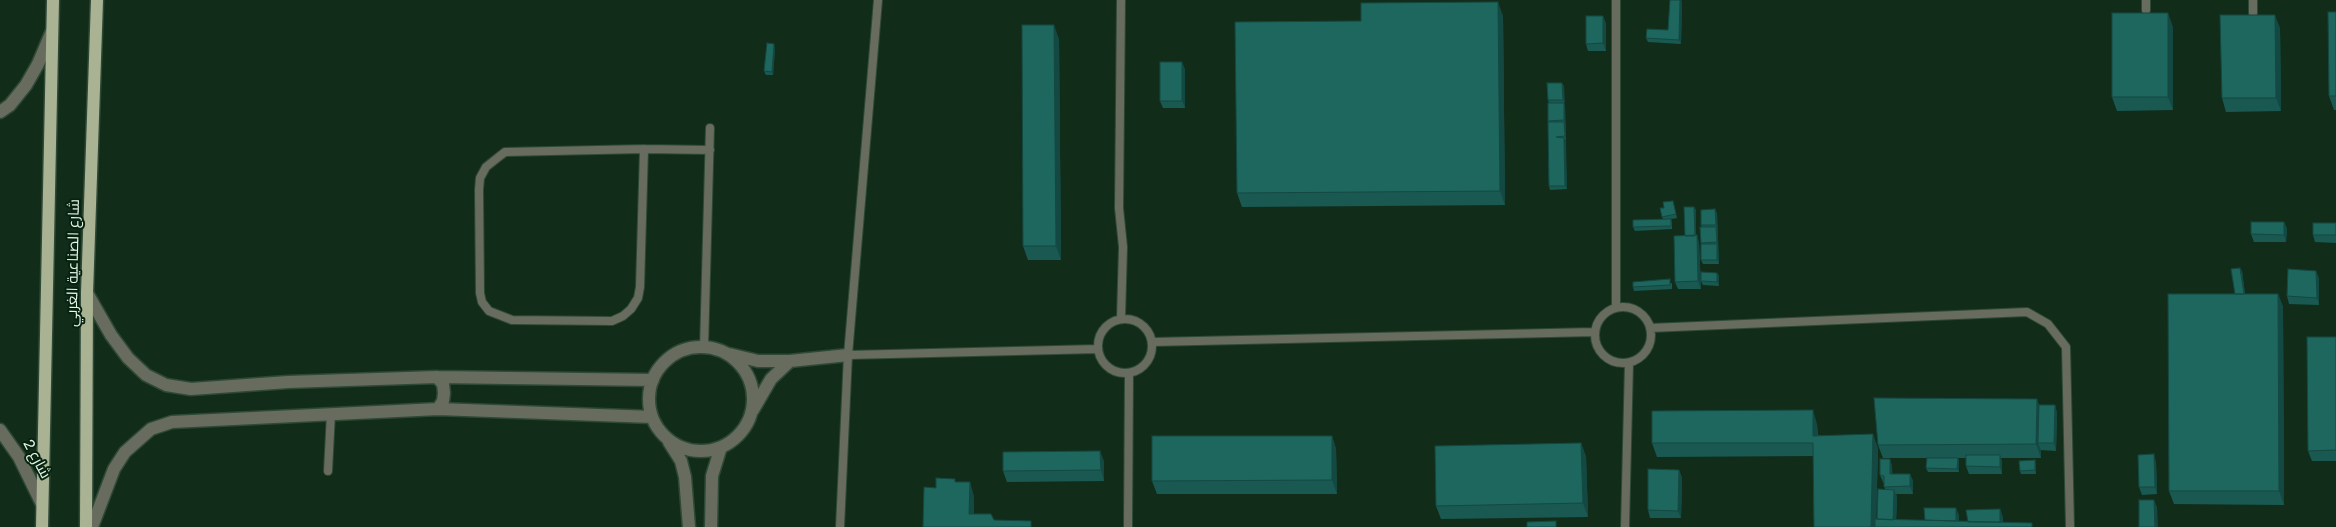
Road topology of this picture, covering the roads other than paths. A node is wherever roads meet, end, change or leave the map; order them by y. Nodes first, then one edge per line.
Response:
1 (53, 0) edge
2 (97, 0) edge
3 (878, 0) edge
4 (1121, 0) edge
5 (1616, 0) edge
6 (2146, 0) edge
7 (2253, 0) edge
8 (2146, 10) dead end
9 (2253, 13) edge
10 (52, 28) junction
11 (0, 112) edge
12 (710, 128) dead end
13 (644, 149) junction
14 (710, 150) junction
15 (88, 293) junction
16 (1616, 306) junction
17 (1121, 318) junction
18 (1650, 328) junction
19 (1594, 332) junction
20 (1152, 342) junction
21 (704, 348) junction
22 (1098, 349) junction
23 (722, 352) junction
24 (848, 355) junction
25 (790, 360) junction
26 (1629, 363) junction
27 (1129, 373) junction
28 (438, 377) junction
29 (653, 380) junction
30 (438, 409) junction
31 (331, 413) junction
32 (751, 414) junction
33 (652, 417) junction
34 (0, 430) edge
35 (663, 434) junction
36 (721, 448) junction
37 (328, 471) dead end
38 (42, 504) junction
39 (42, 527) edge
40 (86, 527) edge
41 (92, 527) edge
42 (690, 527) edge
43 (711, 527) edge
44 (840, 527) edge
45 (1128, 527) edge
46 (1625, 527) edge
47 (2070, 527) edge

1 - 10 main road, شارع الصناعية الغربي
2 - 15 main road, شارع الصناعية الغربي
3 - 24 lane
4 - 17 lane
5 - 16 lane
6 - 8 lane
7 - 9 lane
10 - 11 street
10 - 38 main road, شارع الصناعية الغربي
12 - 14 lane
13 - 13 lane
13 - 14 lane
14 - 21 lane
15 - 28 street
15 - 40 main road, شارع الصناعية الغربي
16 - 18 lane
16 - 19 lane
17 - 20 lane
17 - 22 lane
18 - 26 lane
18 - 47 lane
19 - 20 lane
19 - 26 lane
20 - 27 lane
21 - 23 street
21 - 29 street
22 - 24 lane
22 - 27 lane
23 - 25 street
23 - 32 street
24 - 25 street
24 - 44 lane
25 - 32 street
26 - 46 lane
27 - 45 lane
28 - 29 street
28 - 30 street
29 - 33 street
30 - 31 street
30 - 33 street
31 - 37 lane
31 - 41 street
32 - 36 street
33 - 35 street
34 - 38 street, شارع 2
35 - 36 street
35 - 42 street
36 - 43 street
38 - 39 main road, شارع الصناعية الغربي

